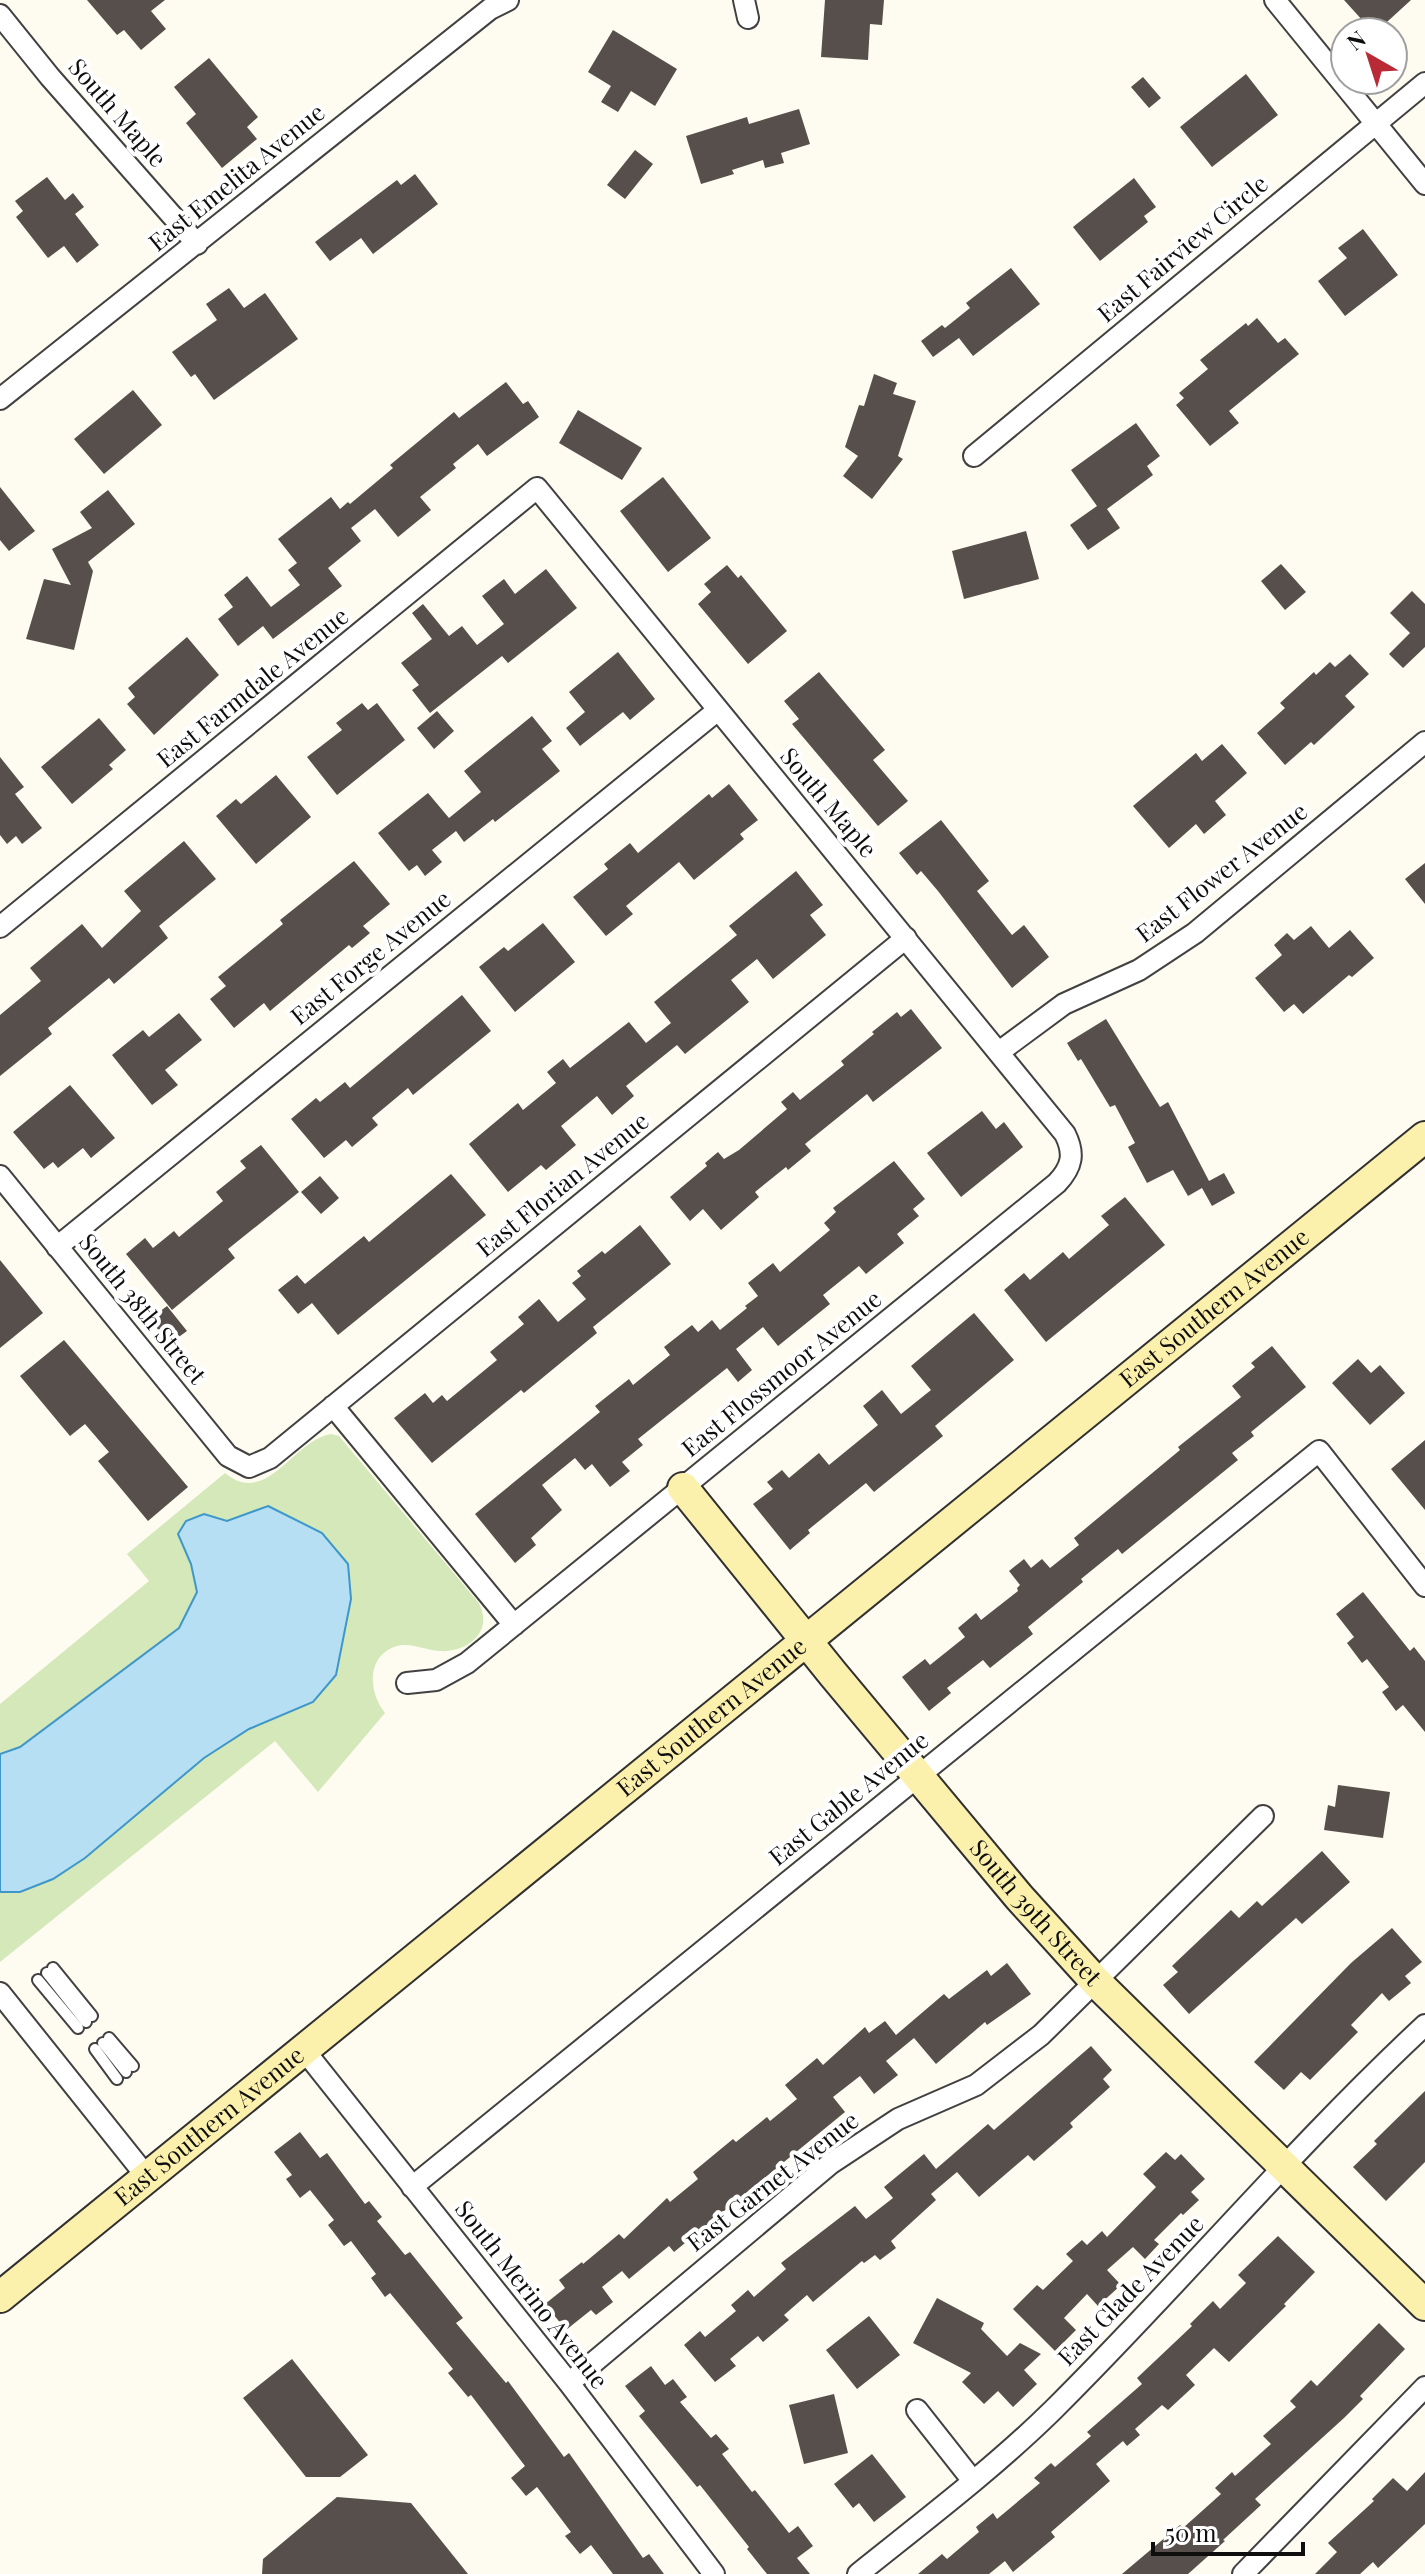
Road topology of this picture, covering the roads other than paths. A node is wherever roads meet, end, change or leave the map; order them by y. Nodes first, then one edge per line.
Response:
1 (508, 0) edge
2 (1275, 0) edge
3 (0, 15) edge
4 (1425, 83) edge
5 (1376, 124) junction
6 (1425, 184) edge
7 (197, 244) junction
8 (0, 399) edge
9 (974, 456) dead end
10 (537, 488) joint
11 (718, 710) junction
12 (1425, 742) edge
13 (0, 927) edge
14 (906, 938) junction
15 (999, 1052) junction
16 (1425, 1137) edge
17 (1072, 1155) joint
18 (0, 1176) edge
19 (57, 1247) junction
20 (333, 1406) junction
21 (249, 1467) joint
22 (683, 1488) junction
23 (1425, 1586) edge
24 (514, 1625) junction
25 (807, 1642) junction
26 (407, 1683) dead end
27 (919, 1777) junction
28 (1263, 1816) dead end
29 (1096, 1982) junction
30 (0, 1993) edge
31 (85, 2022) joint
32 (1425, 2025) edge
33 (304, 2050) junction
34 (125, 2072) joint
35 (1284, 2169) junction
36 (147, 2177) junction
37 (412, 2187) junction
38 (0, 2297) edge
39 (1425, 2305) edge
40 (569, 2383) junction
41 (1425, 2387) edge
42 (917, 2410) dead end
43 (973, 2481) junction
44 (714, 2574) edge
45 (858, 2574) edge
46 (1243, 2574) edge

1 - 7 street, East Emelita Avenue
2 - 5 street
3 - 7 street, South Maple
4 - 5 street, East Fairview Circle
5 - 6 street
5 - 9 street, East Fairview Circle
7 - 8 street, East Emelita Avenue
10 - 11 street, South Maple
10 - 13 street, East Farmdale Avenue
11 - 14 street, South Maple
11 - 19 street, East Forge Avenue
12 - 15 street, East Flower Avenue
14 - 15 street, South Maple
14 - 20 street, East Florian Avenue
15 - 17 street, South Maple
16 - 25 main road, East Southern Avenue
17 - 22 street, East Flossmoor Avenue
18 - 19 street, South 38th Street
19 - 21 street, South 38th Street
20 - 21 street, East Florian Avenue
20 - 24 street
22 - 24 street, East Flossmoor Avenue
22 - 25 main road, South 39th Street
23 - 27 street, East Gable Avenue
24 - 26 street, East Flossmoor Avenue
25 - 27 main road, South 39th Street
25 - 33 main road, East Southern Avenue
27 - 29 main road, South 39th Street
27 - 37 street, East Gable Avenue
28 - 29 street, East Garnet Avenue
29 - 35 main road, South 39th Street
29 - 40 street, East Garnet Avenue
30 - 36 street
31 - 31 lane
32 - 35 street, East Glade Avenue
33 - 36 main road, East Southern Avenue
33 - 37 street, South Merino Avenue
34 - 34 lane
35 - 39 main road, South 39th Street
35 - 43 street, East Glade Avenue
36 - 38 main road, East Southern Avenue
37 - 40 street, South Merino Avenue
40 - 44 street, South Merino Avenue
41 - 46 street
42 - 43 street
43 - 45 street, East Glade Avenue

